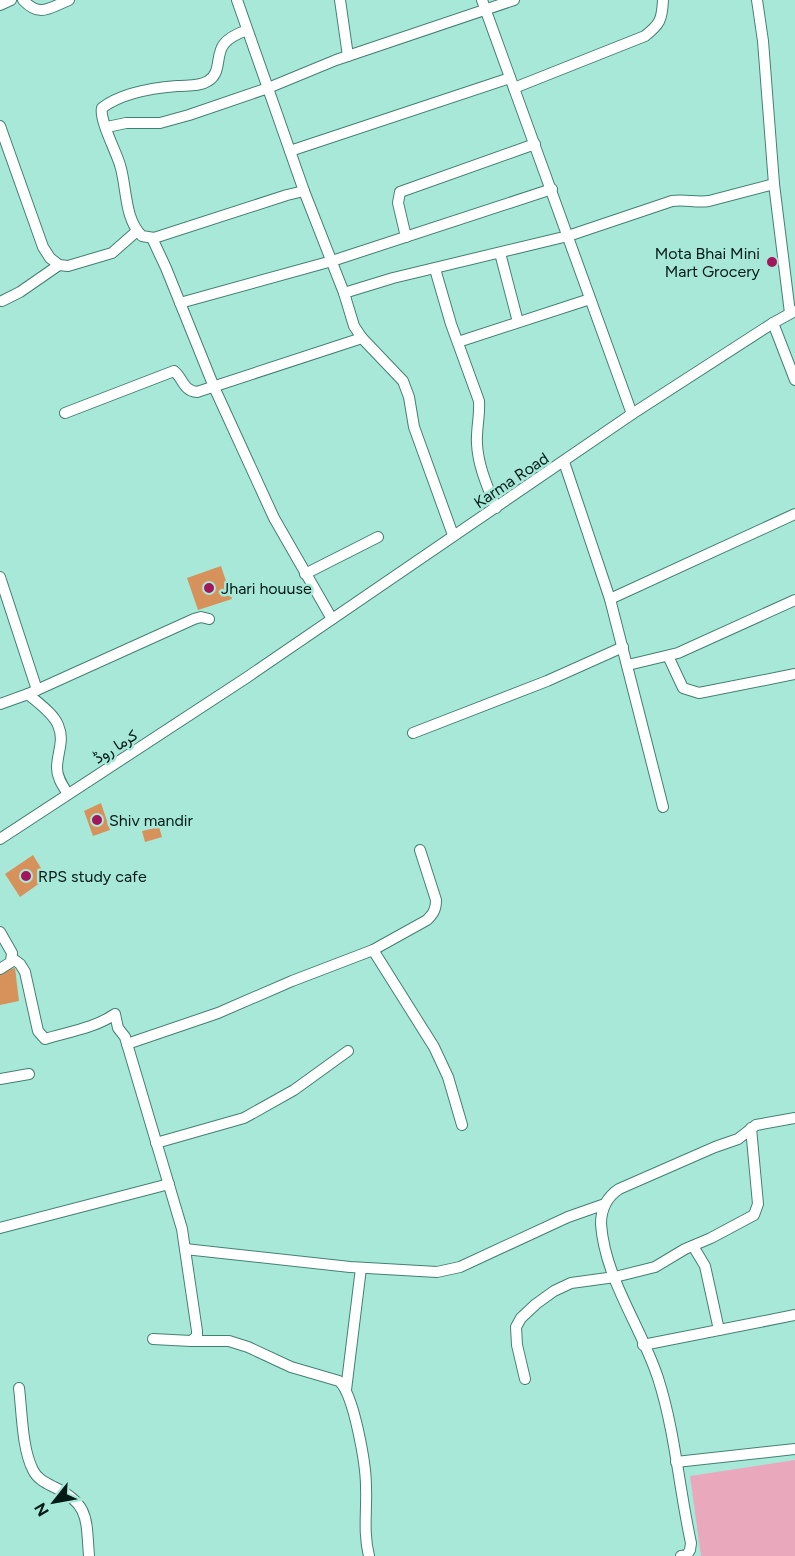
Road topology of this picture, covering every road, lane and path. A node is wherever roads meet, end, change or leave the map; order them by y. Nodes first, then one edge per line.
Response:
1 (11, 0) edge
2 (23, 0) edge
3 (69, 0) edge
4 (237, 0) edge
5 (340, 0) edge
6 (514, 0) edge
7 (663, 0) edge
8 (757, 0) edge
9 (0, 5) edge
10 (484, 5) edge
11 (247, 30) junction
12 (348, 56) junction
13 (512, 83) junction
14 (268, 88) junction
15 (0, 126) edge
16 (106, 127) junction
17 (535, 144) junction
18 (290, 151) junction
19 (774, 184) junction
20 (552, 189) junction
21 (304, 191) junction
22 (137, 231) junction
23 (568, 236) junction
24 (406, 237) junction
25 (152, 238) junction
26 (500, 253) junction
27 (332, 261) junction
28 (59, 265) junction
29 (435, 268) junction
30 (344, 293) junction
31 (590, 298) junction
32 (2, 301) dead end
33 (180, 303) junction
34 (792, 312) edge
35 (518, 322) junction
36 (773, 323) junction
37 (362, 338) junction
38 (458, 342) junction
39 (795, 380) edge
40 (214, 387) junction
41 (65, 413) dead end
42 (632, 414) junction
43 (564, 462) junction
44 (496, 508) junction
45 (794, 516) edge
46 (453, 535) junction
47 (378, 537) dead end
48 (305, 574) junction
49 (0, 577) edge
50 (610, 599) junction
51 (795, 600) edge
52 (209, 619) dead end
53 (332, 619) junction
54 (622, 647) junction
55 (668, 657) junction
56 (628, 665) junction
57 (795, 674) edge
58 (246, 678) joint
59 (33, 692) junction
60 (0, 704) edge
61 (413, 733) dead end
62 (68, 794) junction
63 (663, 807) dead end
64 (0, 839) edge
65 (420, 850) dead end
66 (0, 932) edge
67 (373, 950) junction
68 (12, 958) junction
69 (0, 969) edge
70 (127, 1044) junction
71 (348, 1051) dead end
72 (30, 1074) dead end
73 (0, 1079) edge
74 (795, 1118) edge
75 (462, 1125) dead end
76 (751, 1128) junction
77 (156, 1143) junction
78 (169, 1184) junction
79 (605, 1204) junction
80 (0, 1228) edge
81 (693, 1246) junction
82 (185, 1249) junction
83 (361, 1268) junction
84 (615, 1277) junction
85 (795, 1315) edge
86 (719, 1330) junction
87 (153, 1340) dead end
88 (191, 1341) junction
89 (644, 1345) junction
90 (525, 1379) dead end
91 (19, 1388) dead end
92 (346, 1390) junction
93 (795, 1449) edge
94 (676, 1462) junction
95 (89, 1556) edge
96 (369, 1556) edge
97 (681, 1556) edge

1 - 9 street
2 - 3 street
4 - 11 street
5 - 12 street
6 - 10 street
7 - 13 street
8 - 19 street
10 - 12 street
10 - 13 street
11 - 14 street
11 - 16 street
12 - 14 street
13 - 17 street
13 - 18 street
14 - 16 street
14 - 18 street
15 - 28 street
16 - 22 street
17 - 20 street
17 - 24 street
18 - 21 street
19 - 23 street
19 - 34 street
20 - 23 street
20 - 24 street
21 - 25 street
21 - 27 street
22 - 25 street
22 - 28 street
23 - 26 street
23 - 31 street
24 - 27 street
25 - 33 street
26 - 29 street
26 - 35 street
27 - 30 street
27 - 33 street
28 - 32 street
29 - 30 street
29 - 38 street
30 - 37 street
31 - 35 street
31 - 42 street
33 - 40 street
34 - 36 street, Karma Road
35 - 38 street
36 - 39 street
36 - 42 street, Karma Road
37 - 40 street
37 - 46 street
38 - 44 street
40 - 41 street
40 - 48 street
42 - 43 street, Karma Road
43 - 44 street, Karma Road
43 - 50 street
44 - 46 street, Karma Road
45 - 50 street
46 - 53 street, Karma Road
47 - 48 street
48 - 53 street
49 - 59 street
50 - 54 street
51 - 55 street
52 - 59 street
53 - 58 street, Karma Road
54 - 56 street
54 - 61 street
55 - 56 street
55 - 57 street
56 - 63 street
58 - 62 street, کرما روڈ
59 - 60 street
59 - 62 street
62 - 64 street, کرما روڈ
65 - 67 street
66 - 68 street
67 - 70 street
67 - 75 street
68 - 69 street
68 - 70 street
70 - 77 street
71 - 77 street
72 - 73 street
74 - 76 street
76 - 79 street
76 - 81 street
77 - 78 street
78 - 80 street
78 - 82 street
79 - 83 street
79 - 84 street
81 - 84 street
81 - 86 street
82 - 83 street
82 - 88 street
83 - 92 street
84 - 89 street
84 - 90 street
85 - 86 street
86 - 89 street
87 - 88 street
88 - 92 street
89 - 94 street
91 - 95 street
92 - 96 street
93 - 94 street
94 - 97 street

